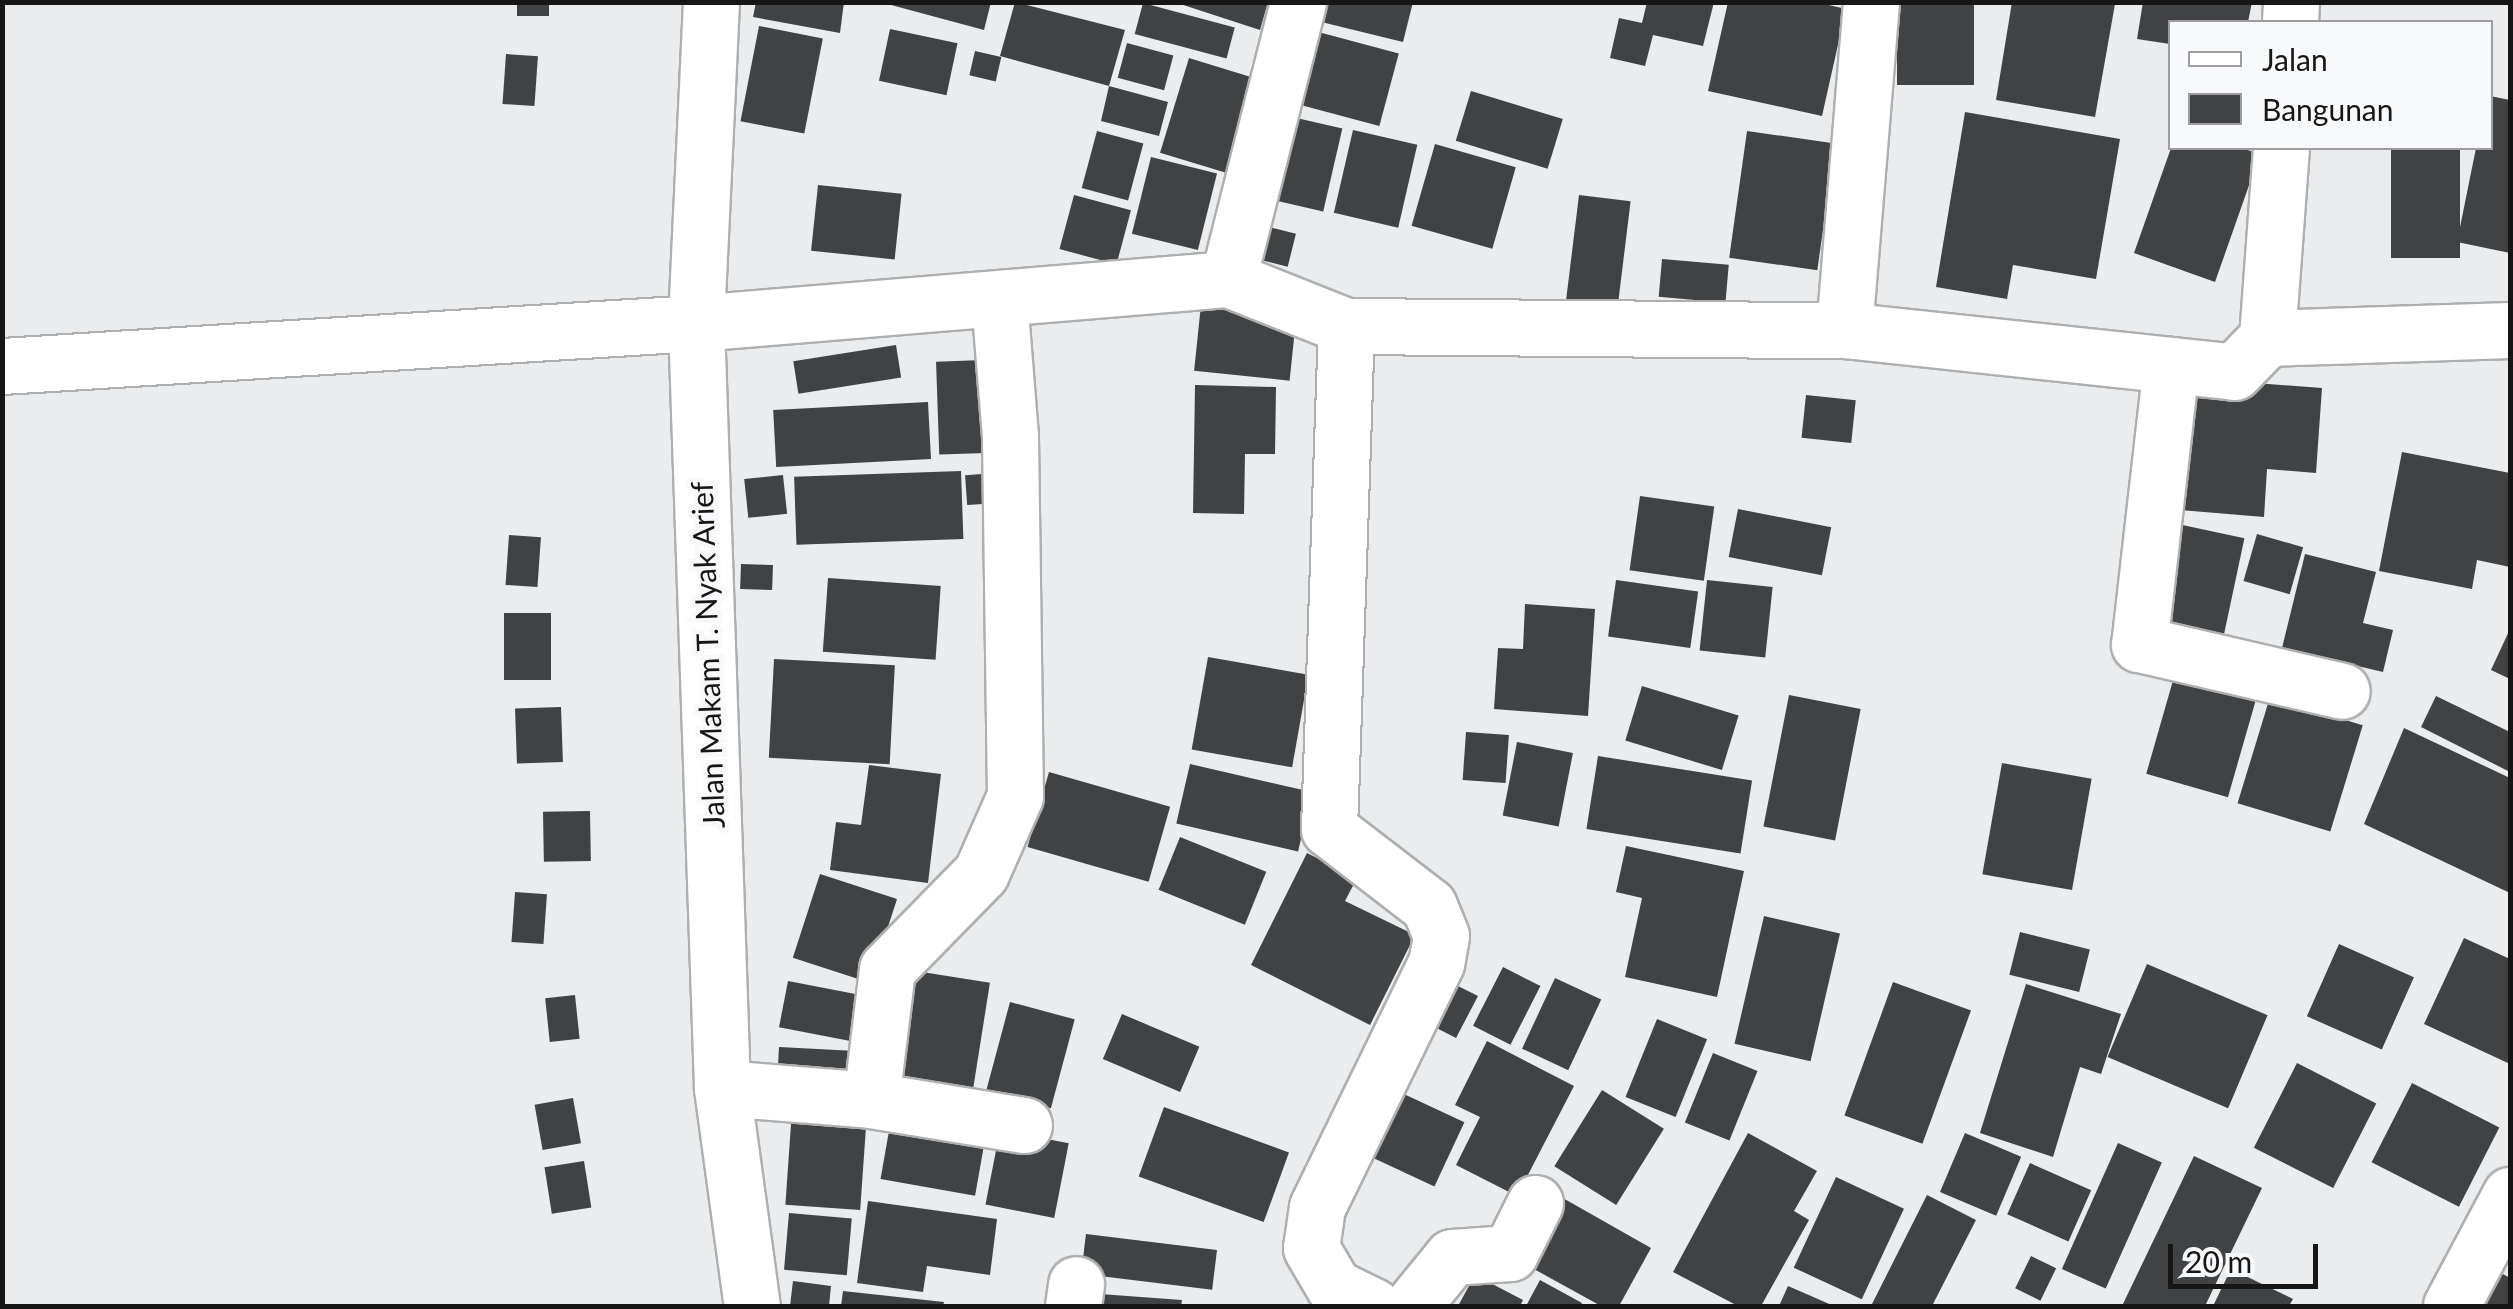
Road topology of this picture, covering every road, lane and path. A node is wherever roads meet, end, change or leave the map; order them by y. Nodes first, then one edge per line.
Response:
1 (712, 2) edge
2 (1298, 2) edge
3 (1870, 2) edge
4 (2281, 150) edge
5 (1228, 279) junction
6 (999, 298) junction
7 (696, 323) junction
8 (1346, 326) junction
9 (1844, 330) junction
10 (2510, 330) edge
11 (2268, 338) junction
12 (2172, 365) junction
13 (2, 366) edge
14 (2342, 692) dead end
15 (722, 1088) junction
16 (871, 1100) junction
17 (1024, 1125) dead end
18 (2510, 1195) edge
19 (1536, 1203) dead end
20 (752, 1306) edge
21 (1372, 1306) edge
22 (1412, 1306) edge
23 (2451, 1306) edge

1 - 7 street, Jalan Makam T. Nyak Arief
2 - 5 street
3 - 9 street
4 - 11 street
5 - 6 street
5 - 8 street
6 - 7 street
6 - 16 street
7 - 13 street
7 - 15 street, Jalan Makam T. Nyak Arief
8 - 9 street
8 - 21 street
9 - 12 street
10 - 11 street
11 - 12 street
12 - 14 street
15 - 16 street
15 - 20 street, Jalan Makam T. Nyak Arief
16 - 17 street
18 - 23 street
19 - 22 street

